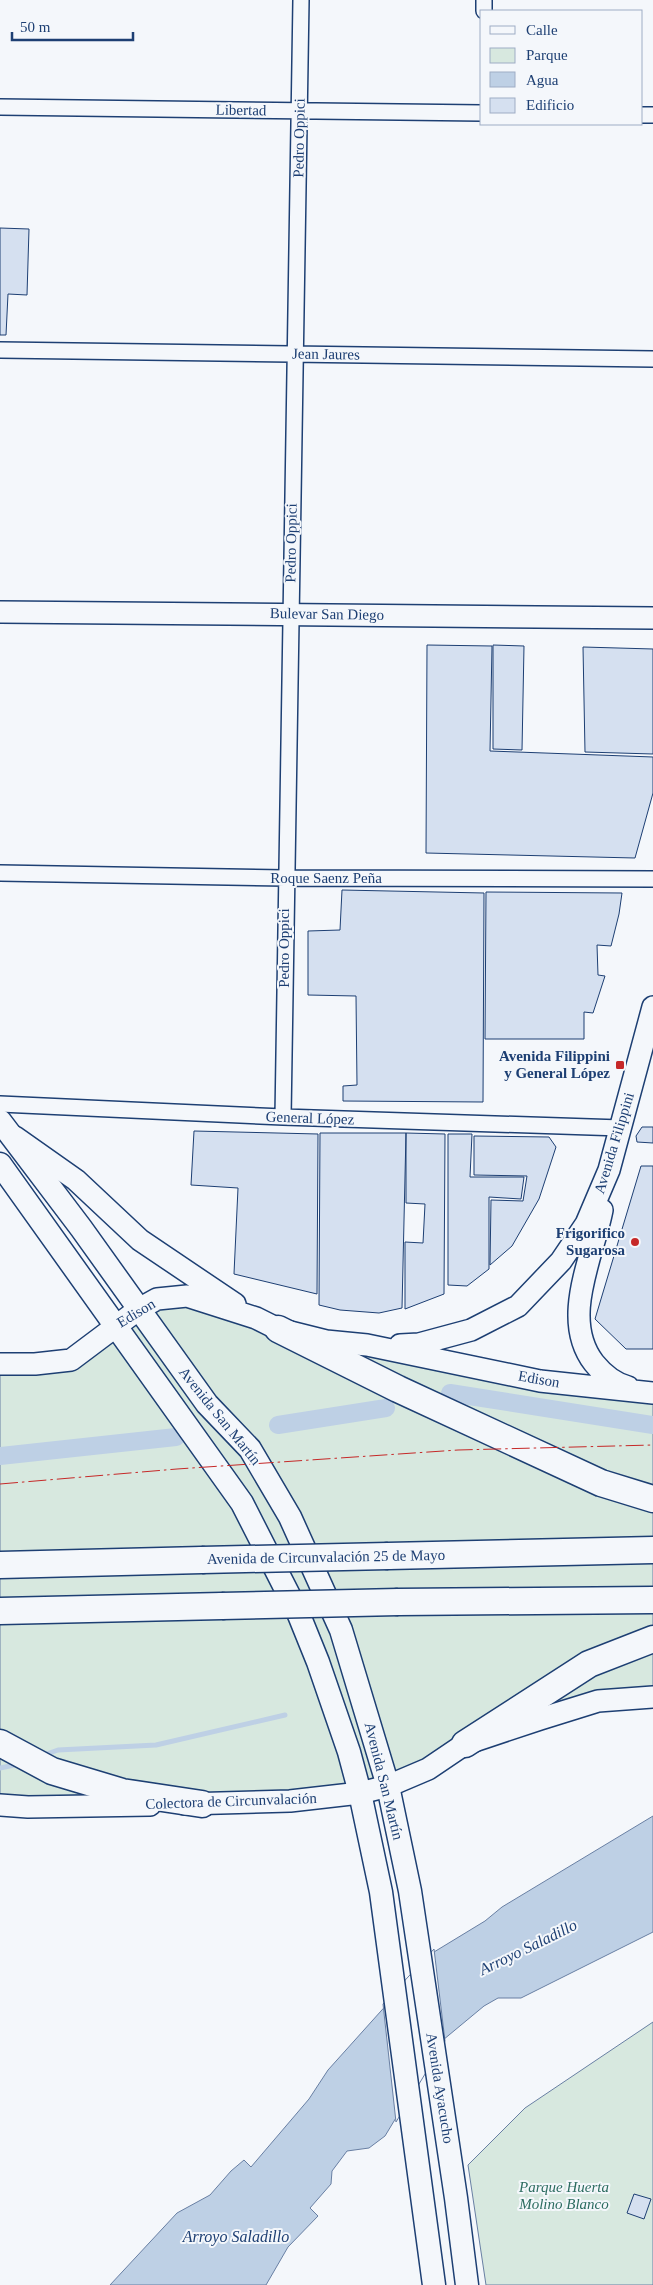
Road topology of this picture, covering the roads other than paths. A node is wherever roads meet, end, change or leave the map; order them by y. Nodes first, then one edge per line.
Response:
1 (301, 0) edge
2 (0, 107) edge
3 (300, 110) junction
4 (480, 113) edge
5 (0, 350) edge
6 (296, 354) junction
7 (653, 359) edge
8 (0, 612) edge
9 (289, 614) junction
10 (653, 618) edge
11 (0, 872) edge
12 (285, 878) junction
13 (653, 879) edge
14 (653, 1007) edge
15 (0, 1104) edge
16 (283, 1117) junction
17 (5, 1127) edge
18 (620, 1128) junction
19 (0, 1164) edge
20 (609, 1170) junction
21 (139, 1309) junction
22 (267, 1323) junction
23 (114, 1326) junction
24 (367, 1345) junction
25 (0, 1364) edge
26 (648, 1393) edge
27 (653, 1499) edge
28 (653, 1550) edge
29 (0, 1565) edge
30 (653, 1600) edge
31 (0, 1611) edge
32 (653, 1639) edge
33 (653, 1696) edge
34 (0, 1743) edge
35 (465, 1744) junction
36 (388, 1786) junction
37 (360, 1793) junction
38 (202, 1804) junction
39 (0, 1805) edge
40 (410, 1891) joint
41 (381, 1892) joint
42 (434, 2285) edge
43 (467, 2285) edge

1 - 3 street, Pedro Oppici
2 - 3 street, Libertad
3 - 4 street, Libertad
3 - 6 street, Pedro Oppici
5 - 6 street, Jean Jaures
6 - 7 street, Jean Jaures
6 - 9 street, Pedro Oppici
8 - 9 main road, Bulevar San Diego
9 - 10 main road, Bulevar San Diego
9 - 12 street, Pedro Oppici
11 - 12 street, Roque Saenz Peña
12 - 13 street, Roque Saenz Peña
12 - 16 street, Pedro Oppici
14 - 18 main road, Avenida Filippini
15 - 16 street, General López
16 - 18 street, General López
17 - 21 main road, Avenida San Martín
17 - 22 main road
18 - 20 main road, Avenida Filippini
19 - 23 main road, Avenida San Martín
20 - 24 main road, Avenida Filippini
20 - 26 main road
21 - 22 main road, Edison
21 - 23 main road, Edison
21 - 36 main road, Avenida San Martín
22 - 24 main road, Edison
22 - 27 highway
23 - 25 main road, Edison
23 - 37 main road, Avenida San Martín
24 - 26 main road, Edison
28 - 29 highway, Avenida de Circunvalación 25 de Mayo, bridge
30 - 31 highway, bridge
32 - 35 highway
33 - 35 main road, Colectora de Circunvalación
34 - 38 highway
35 - 36 main road, Colectora de Circunvalación
36 - 37 main road, Colectora de Circunvalación
36 - 40 main road, Avenida San Martín
37 - 38 main road, Colectora de Circunvalación
37 - 41 main road, Avenida San Martín
38 - 39 main road, Colectora de Circunvalación
40 - 43 main road, Avenida Ayacucho
41 - 42 main road, Avenida Ayacucho

